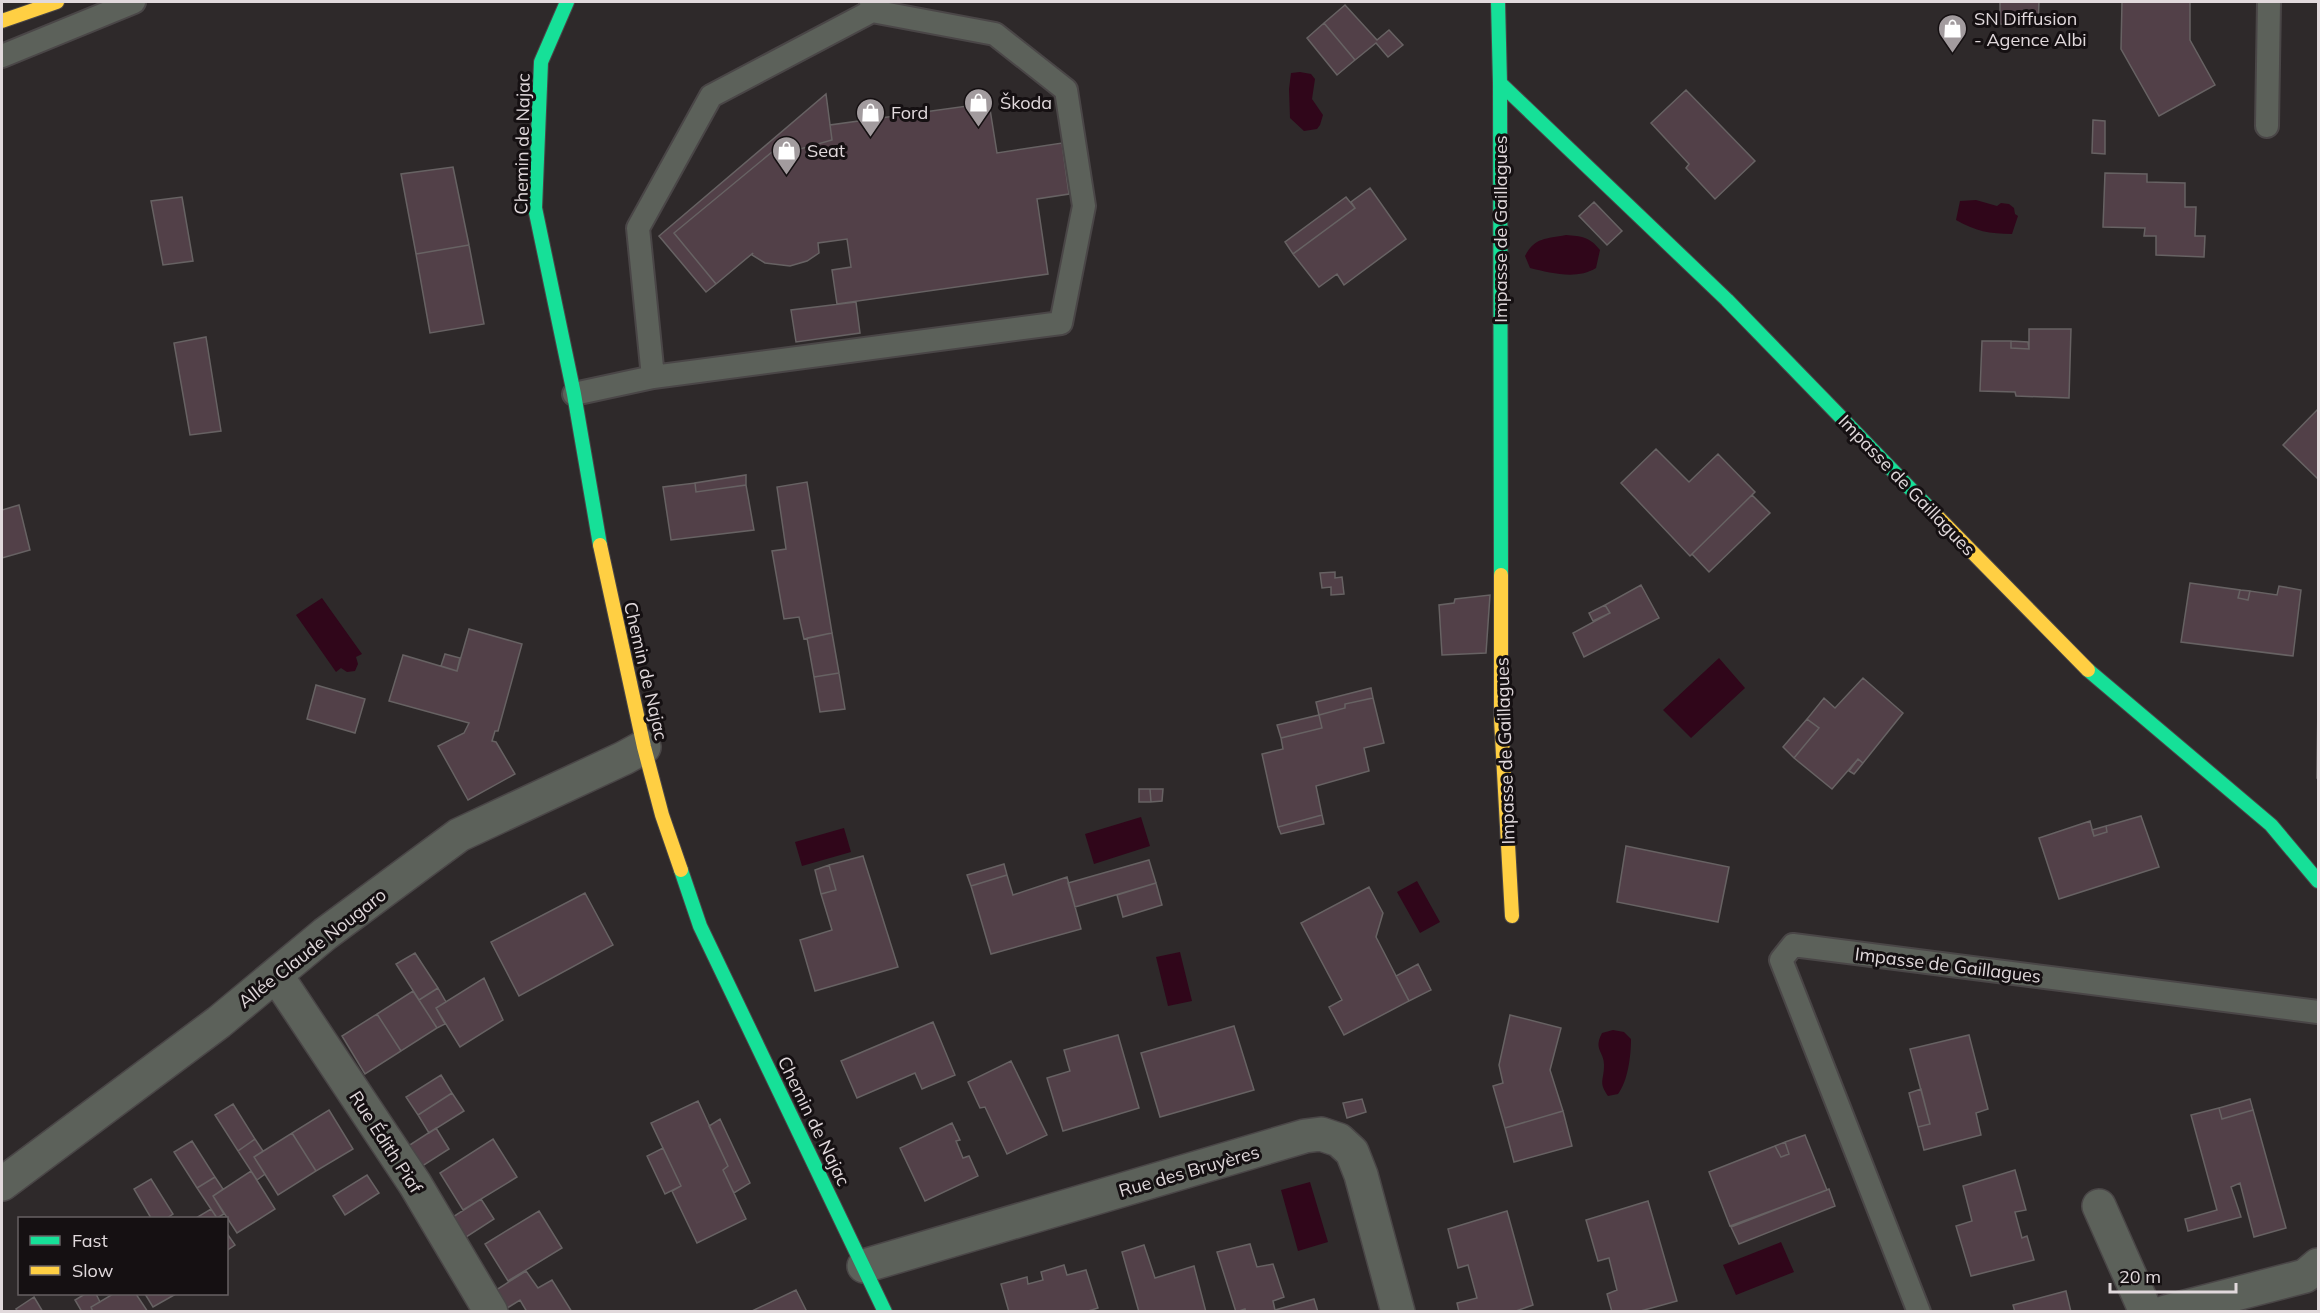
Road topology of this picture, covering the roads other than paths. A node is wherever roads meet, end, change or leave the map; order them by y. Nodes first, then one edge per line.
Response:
1 (57, 2) edge
2 (134, 2) edge
3 (567, 2) edge
4 (1498, 2) edge
5 (2269, 2) edge
6 (872, 6) edge
7 (2, 21) edge
8 (2, 56) edge
9 (1500, 83) junction
10 (2267, 126) dead end
11 (653, 376) junction
12 (574, 394) junction
13 (644, 747) junction
14 (2319, 881) edge
15 (1512, 916) dead end
16 (276, 975) junction
17 (2319, 1012) edge
18 (2, 1184) edge
19 (2099, 1206) dead end
20 (2319, 1265) edge
21 (864, 1266) junction
22 (491, 1311) edge
23 (885, 1311) edge
24 (1398, 1311) edge
25 (1919, 1311) edge
26 (2146, 1311) edge
27 (2166, 1311) edge

1 - 7 street
2 - 8 lane
3 - 12 street, Chemin de Najac
4 - 9 street, Impasse de Gaillagues
5 - 10 lane
6 - 11 lane
6 - 11 lane
9 - 14 street, Impasse de Gaillagues
9 - 15 street, Impasse de Gaillagues
11 - 12 lane
12 - 13 street, Chemin de Najac
13 - 16 street, Allée Claude Nougaro
13 - 21 street, Chemin de Najac
16 - 18 street, Allée Claude Nougaro
16 - 22 street, Rue Édith Piaf
17 - 25 lane, Impasse de Gaillagues
19 - 26 street
20 - 27 street
21 - 23 street, Chemin de Najac
21 - 24 street, Rue des Bruyères

